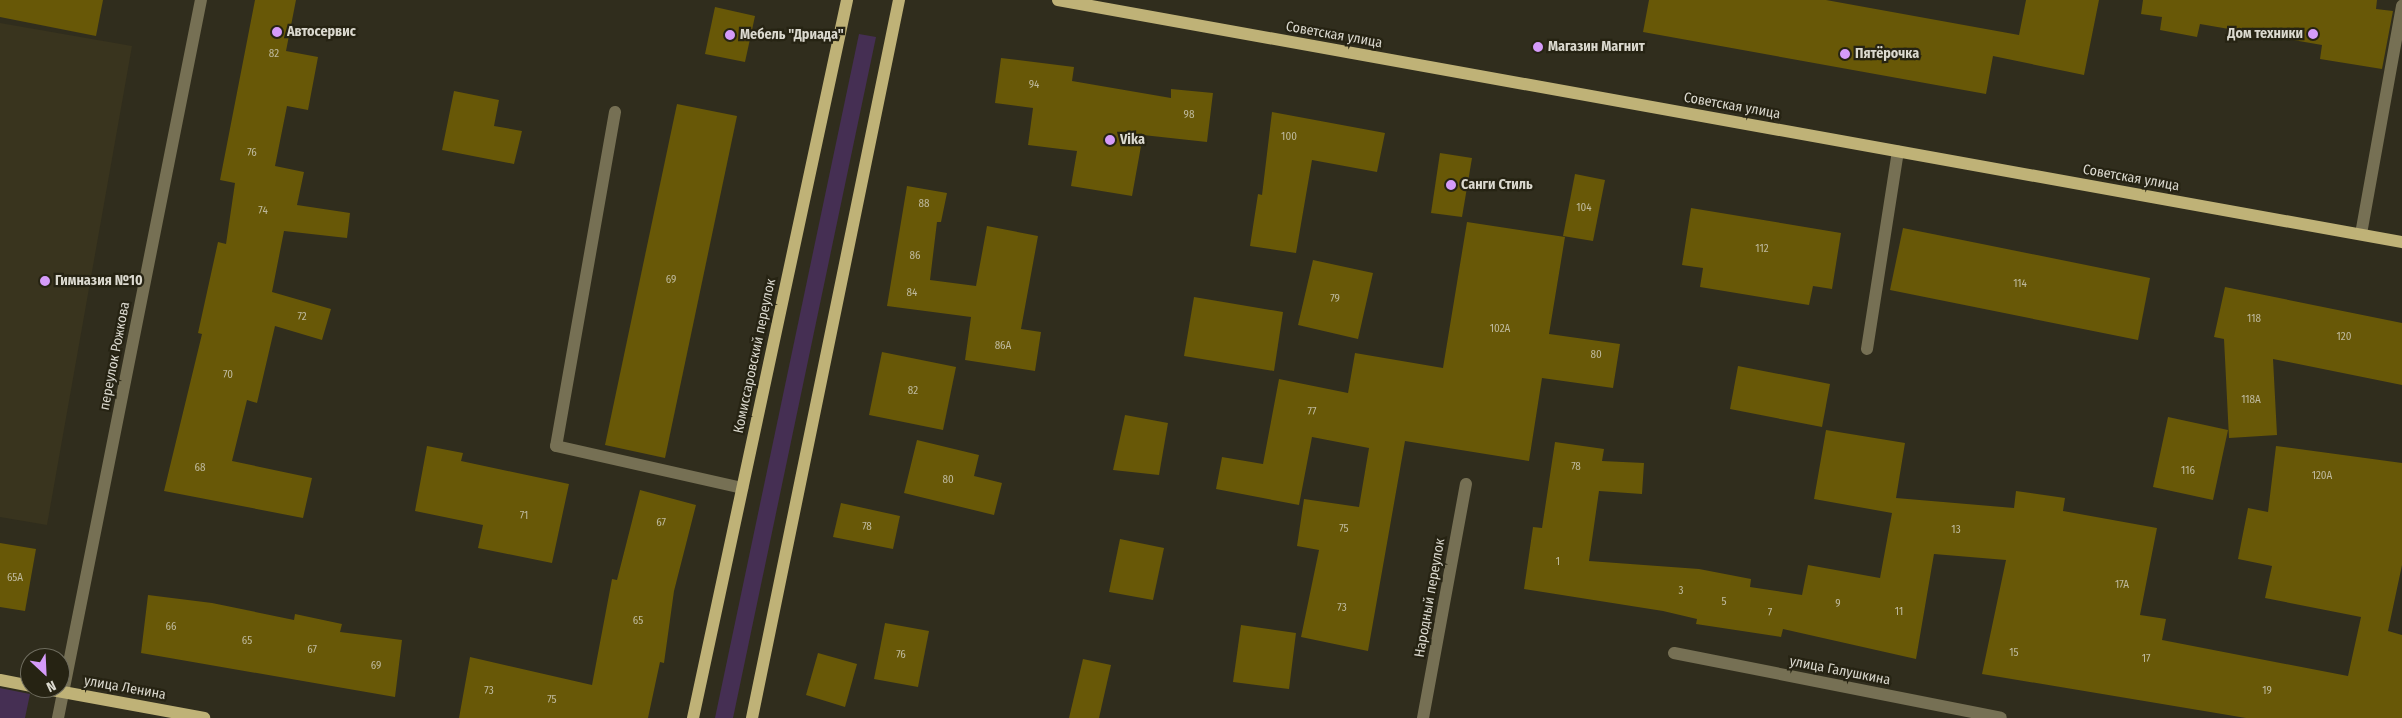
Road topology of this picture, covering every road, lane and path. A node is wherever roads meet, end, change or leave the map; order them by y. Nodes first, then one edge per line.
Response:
1 (201, 0) edge
2 (847, 0) edge
3 (899, 0) edge
4 (1058, 0) edge
5 (2402, 6) edge
6 (615, 112) dead end
7 (1898, 151) junction
8 (2361, 234) junction
9 (2402, 242) edge
10 (1867, 349) dead end
11 (1466, 484) dead end
12 (742, 488) junction
13 (70, 652) edge
14 (1674, 654) dead end
15 (0, 680) edge
16 (20, 684) edge
17 (70, 693) edge
18 (61, 698) edge
19 (58, 718) edge
20 (204, 718) edge
21 (693, 718) edge
22 (752, 718) edge
23 (1423, 718) edge
24 (2001, 718) edge

1 - 13 street, переулок Рожкова
2 - 12 main road, Комиссаровский переулок
3 - 22 main road
4 - 7 main road, Советская улица
5 - 8 street
6 - 12 street
7 - 8 main road, Советская улица
7 - 10 street
8 - 9 main road, Советская улица
11 - 23 street, Народный переулок
12 - 21 main road, Комиссаровский переулок
14 - 24 street, улица Галушкина
15 - 16 main road
17 - 20 main road, улица Ленина
18 - 19 street, переулок Рожкова

